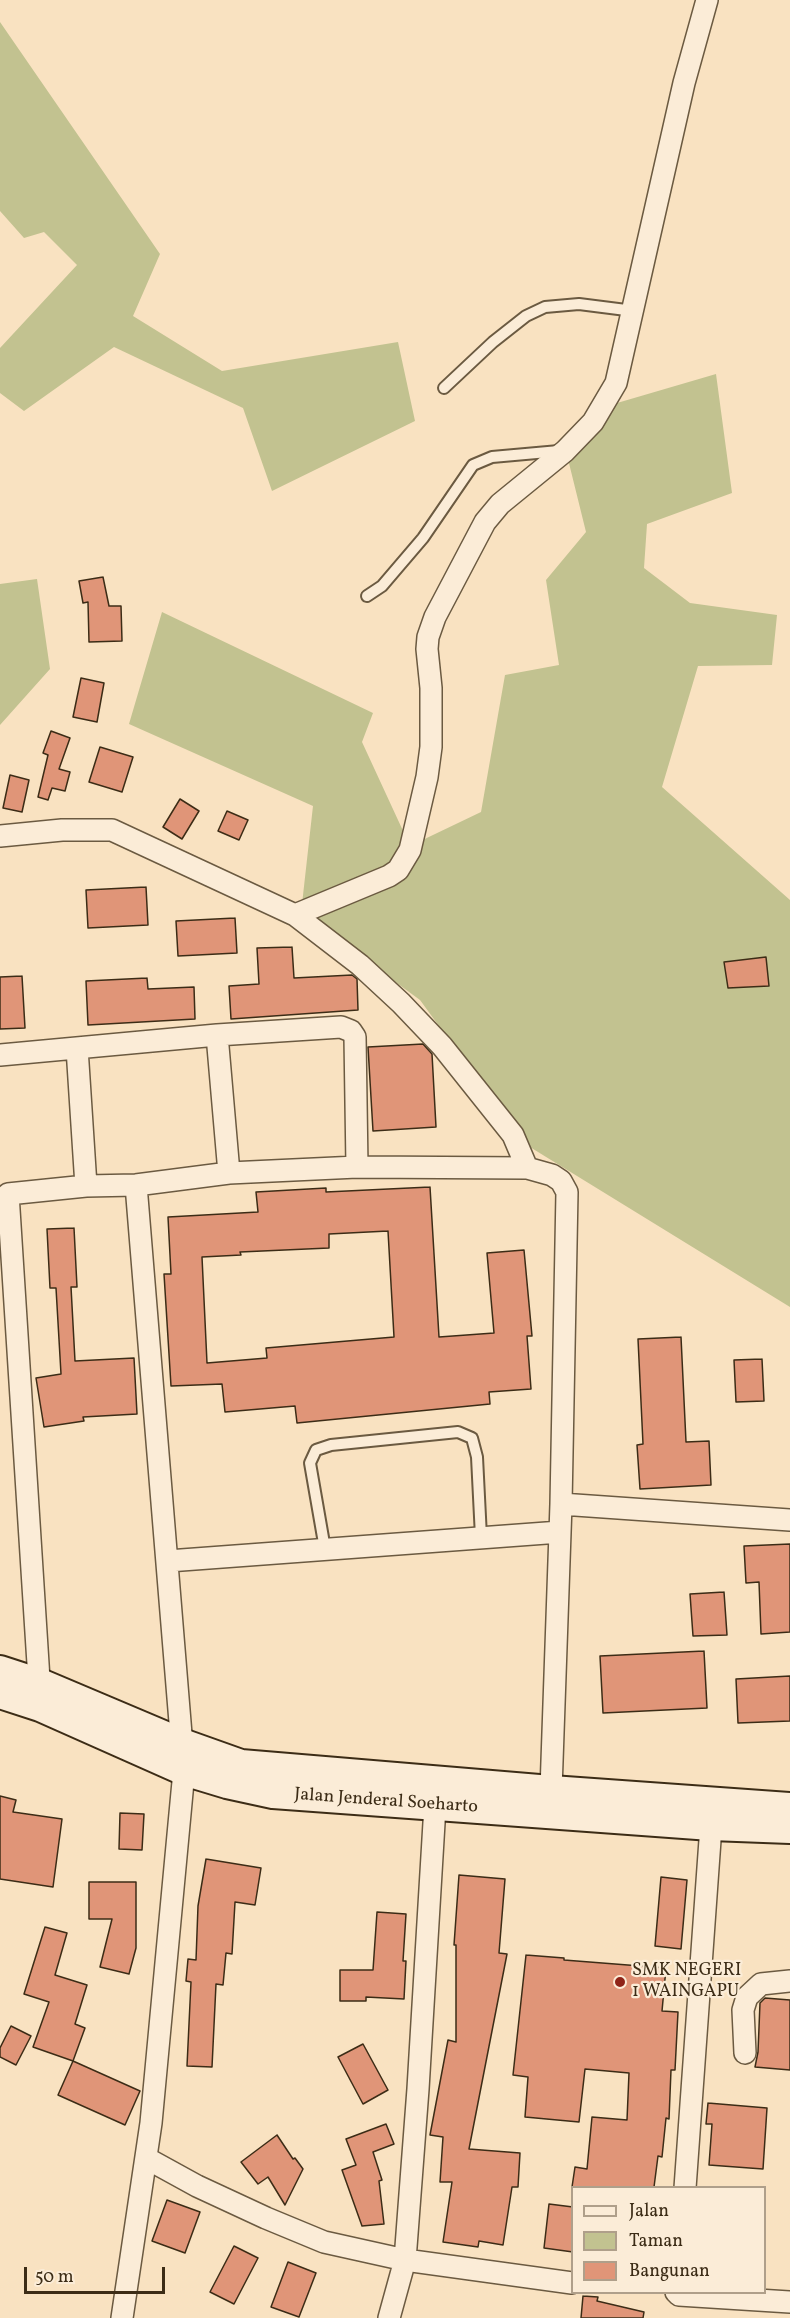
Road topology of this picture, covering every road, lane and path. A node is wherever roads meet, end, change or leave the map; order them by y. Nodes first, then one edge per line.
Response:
1 (707, 0) edge
2 (634, 311) junction
3 (444, 388) dead end
4 (565, 451) junction
5 (367, 596) dead end
6 (0, 836) edge
7 (295, 915) junction
8 (217, 1035) junction
9 (77, 1048) junction
10 (0, 1054) edge
11 (357, 1167) junction
12 (527, 1168) junction
13 (230, 1173) junction
14 (136, 1185) junction
15 (86, 1186) junction
16 (4, 1194) edge
17 (7, 1272) edge
18 (561, 1504) junction
19 (790, 1520) edge
20 (560, 1532) junction
21 (481, 1537) junction
22 (325, 1549) junction
23 (168, 1561) junction
24 (0, 1670) edge
25 (0, 1694) edge
26 (40, 1695) junction
27 (183, 1757) junction
28 (552, 1802) junction
29 (435, 1806) junction
30 (790, 1807) edge
31 (711, 1826) junction
32 (790, 1829) edge
33 (790, 1982) edge
34 (745, 2053) dead end
35 (146, 2158) junction
36 (685, 2186) edge
37 (405, 2260) junction
38 (571, 2283) edge
39 (678, 2294) edge
40 (790, 2302) edge
41 (122, 2318) edge
42 (389, 2318) edge

1 - 2 street
2 - 3 lane
2 - 4 street
4 - 5 lane
4 - 7 street
6 - 7 street
7 - 12 street
8 - 9 street
8 - 11 street
8 - 13 street
9 - 10 street
9 - 15 street
11 - 12 street
11 - 13 street
12 - 18 street
13 - 14 street
14 - 15 street
14 - 23 street
15 - 16 street
16 - 17 street
17 - 26 street
18 - 19 street
18 - 20 street
20 - 21 street
20 - 28 street
21 - 22 street
21 - 22 lane
22 - 23 street
23 - 27 street
24 - 26 main road, Jalan Jenderal Soeharto
25 - 26 main road, Jalan Jenderal Soeharto
26 - 27 main road, Jalan Jenderal Soeharto
27 - 28 main road, Jalan Jenderal Soeharto
27 - 29 main road, Jalan Jenderal Soeharto
27 - 35 street
28 - 29 main road, Jalan Jenderal Soeharto
28 - 30 main road, Jalan Jenderal Soeharto
28 - 31 main road, Jalan Jenderal Soeharto
29 - 37 street
31 - 32 main road, Jalan Jenderal Soeharto
31 - 36 street
33 - 34 street
35 - 37 street
35 - 41 street
37 - 38 street
37 - 42 street
39 - 40 street

